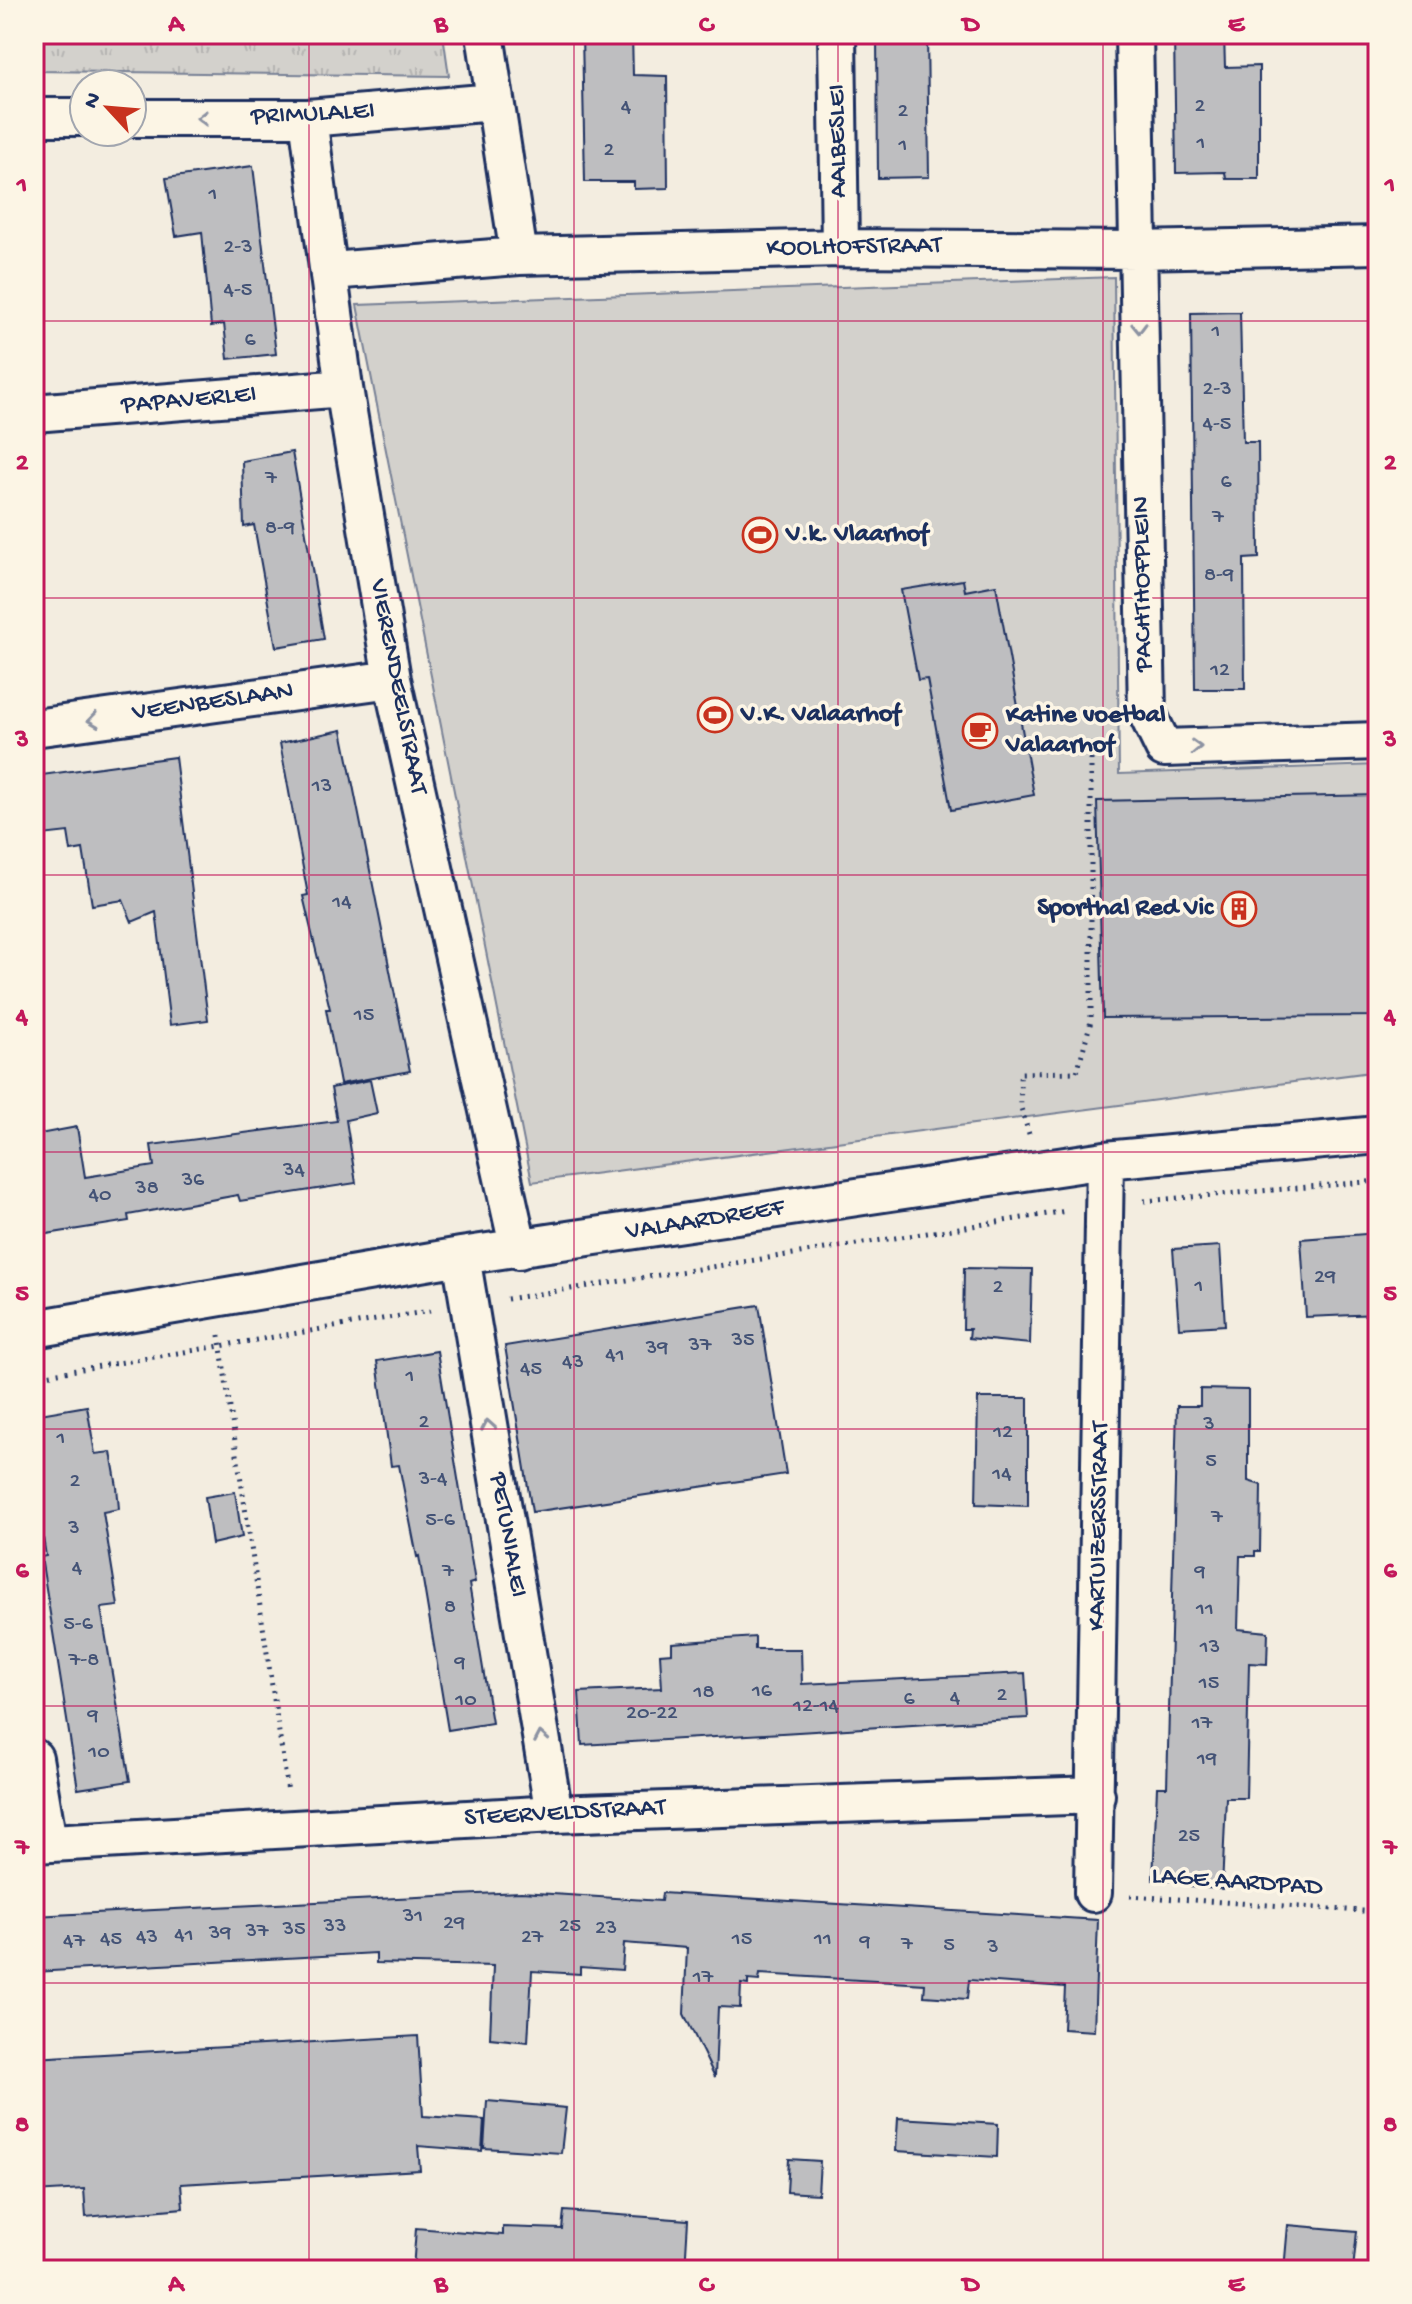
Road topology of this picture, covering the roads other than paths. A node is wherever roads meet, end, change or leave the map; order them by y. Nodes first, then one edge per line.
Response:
1 (485, 34) edge
2 (837, 34) edge
3 (1134, 34) edge
4 (494, 102) junction
5 (34, 117) edge
6 (68, 117) edge
7 (148, 118) edge
8 (308, 118) junction
9 (1378, 245) edge
10 (840, 248) junction
11 (1137, 250) junction
12 (519, 256) junction
13 (331, 271) junction
14 (344, 388) junction
15 (34, 413) edge
16 (392, 679) junction
17 (34, 728) edge
18 (1378, 741) edge
19 (1378, 1135) edge
20 (1105, 1160) junction
21 (519, 1250) junction
22 (461, 1256) junction
23 (34, 1329) edge
24 (34, 1758) edge
25 (1096, 1795) junction
26 (554, 1814) junction
27 (41, 1843) edge
28 (1093, 1893) road end

1 - 4 street
2 - 10 street, AALBESLEI
3 - 11 street, PACHTHOFPLEIN
4 - 8 street, PRIMULALEI
4 - 12 street
5 - 6 street
8 -> 7 street, PRIMULALEI
8 - 13 street, VIERENDEELSTRAAT
9 - 11 street, KOOLHOFSTRAAT
10 - 11 street, KOOLHOFSTRAAT
10 - 12 street, KOOLHOFSTRAAT
11 -> 18 street, PACHTHOFPLEIN
12 - 13 street, KOOLHOFSTRAAT
13 - 14 street, VIERENDEELSTRAAT
14 - 15 street, PAPAVERLEI
14 - 16 street, VIERENDEELSTRAAT
16 -> 17 street, VEENBESLAAN
16 - 21 street, VIERENDEELSTRAAT
19 - 20 street, VALAARDREEF
20 - 21 street, VALAARDREEF
20 - 25 street, KARTUIZERSSTRAAT
21 - 22 street, VALAARDREEF
22 - 23 street, VALAARDREEF
26 -> 22 street, PETUNIALEI
24 - 27 street
25 - 26 street, STEERVELDSTRAAT
25 - 28 street, KARTUIZERSSTRAAT
26 - 27 street, STEERVELDSTRAAT

